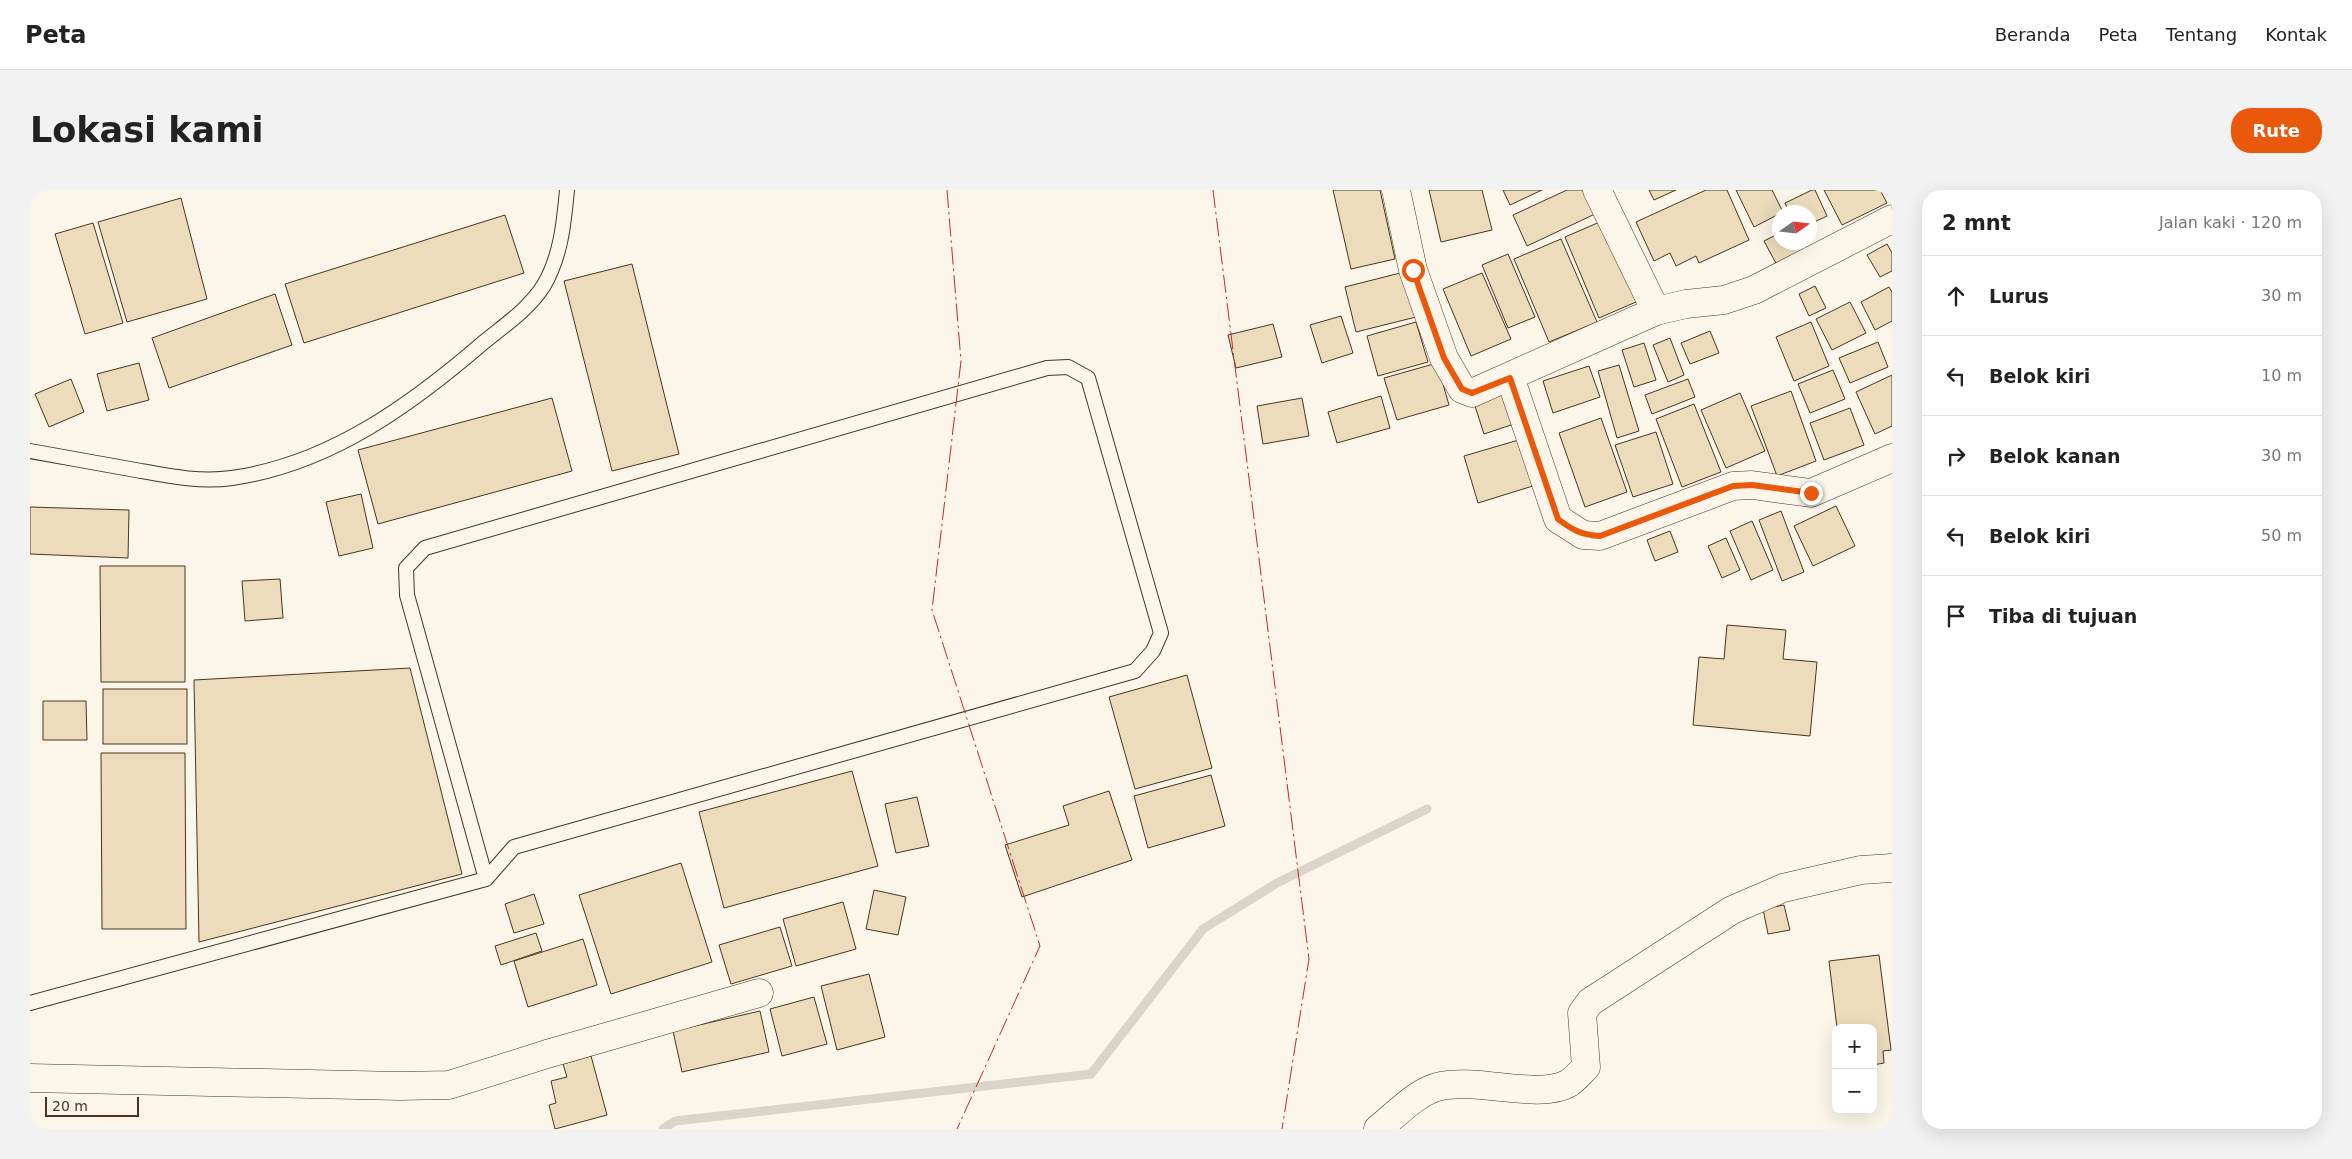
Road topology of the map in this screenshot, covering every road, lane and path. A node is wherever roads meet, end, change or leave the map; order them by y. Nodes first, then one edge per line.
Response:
1 (567, 190) edge
2 (1396, 190) edge
3 (1597, 190) edge
4 (1892, 219) edge
5 (1656, 311) junction
6 (1510, 378) junction
7 (30, 451) edge
8 (1892, 458) edge
9 (1892, 868) edge
10 (486, 879) junction
11 (759, 993) dead end
12 (30, 1003) edge
13 (30, 1078) edge
14 (1378, 1129) edge

1 - 7 lane
2 - 6 street
3 - 5 street
4 - 5 street
5 - 6 street
6 - 8 street
9 - 14 street
10 - 10 lane
10 - 12 lane
11 - 13 street

